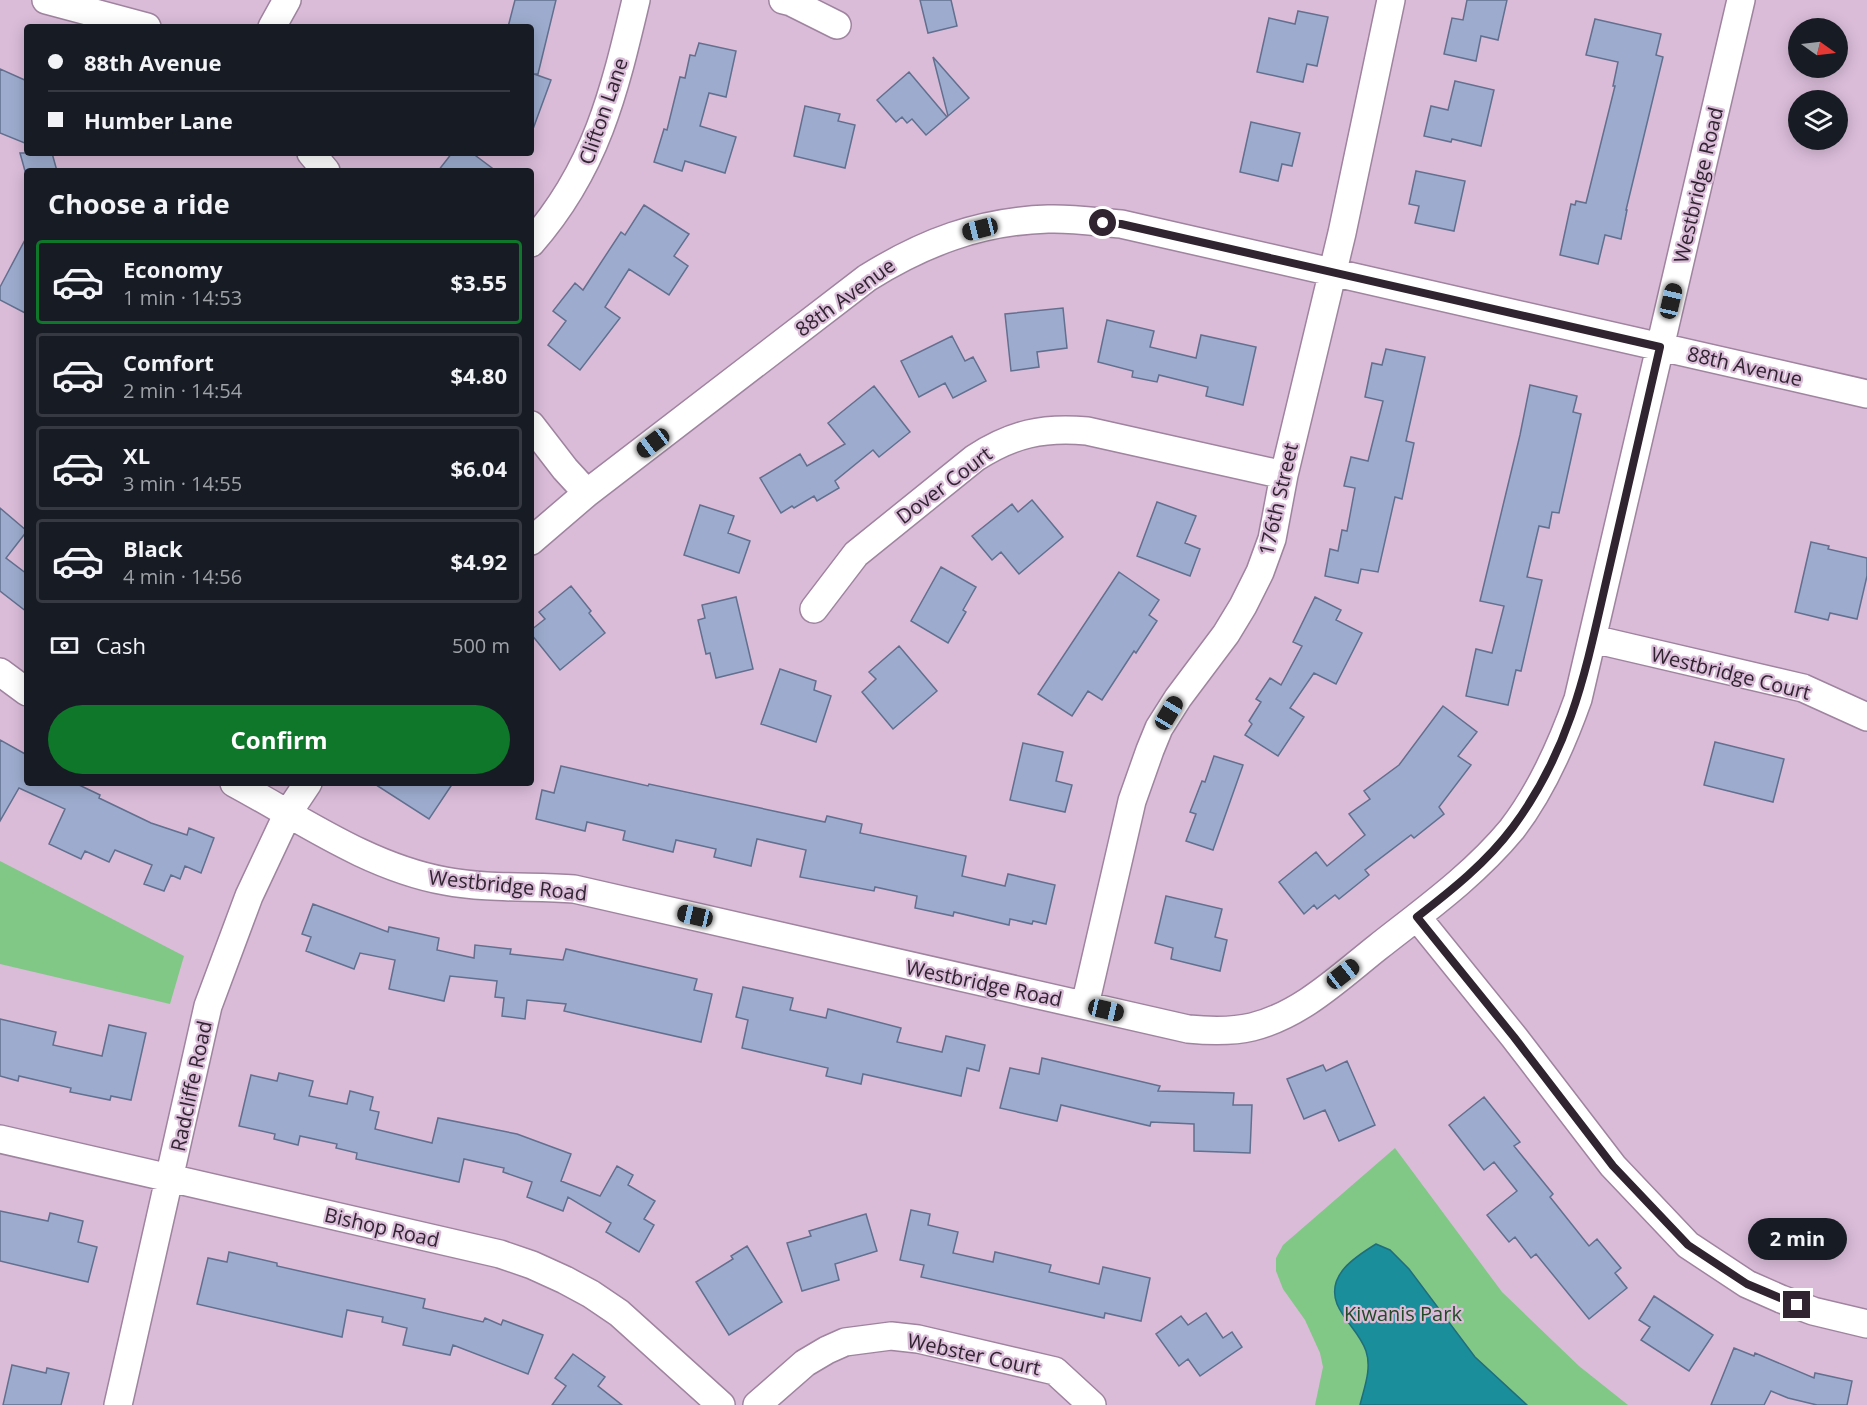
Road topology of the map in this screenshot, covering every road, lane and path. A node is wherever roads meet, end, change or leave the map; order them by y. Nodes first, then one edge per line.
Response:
1 (46, 0) edge
2 (287, 0) edge
3 (636, 0) edge
4 (783, 0) edge
5 (1391, 0) edge
6 (1742, 0) edge
7 (136, 24) edge
8 (274, 24) edge
9 (837, 25) dead end
10 (314, 156) edge
11 (324, 168) edge
12 (534, 239) edge
13 (1333, 271) junction
14 (1660, 347) junction
15 (1867, 394) edge
16 (534, 429) edge
17 (1284, 475) junction
18 (587, 494) junction
19 (534, 538) edge
20 (814, 609) dead end
21 (1593, 639) junction
22 (0, 672) edge
23 (24, 690) edge
24 (1867, 717) edge
25 (239, 786) edge
26 (306, 786) edge
27 (288, 813) junction
28 (1417, 917) junction
29 (1085, 1005) junction
30 (0, 1139) edge
31 (171, 1178) junction
32 (1867, 1324) edge
33 (118, 1405) edge
34 (722, 1405) edge
35 (757, 1405) edge
36 (1092, 1405) edge

1 - 7 street
2 - 8 street
3 - 12 street, Clifton Lane
4 - 9 street
5 - 13 street, 176th Street
6 - 14 street, Westbridge Road
10 - 11 street
13 - 14 street, 88th Avenue
13 - 17 street, 176th Street
13 - 18 street, 88th Avenue
14 - 15 street, 88th Avenue
14 - 21 street, Westbridge Road
16 - 18 street
17 - 20 street, Dover Court
17 - 29 street, 176th Street
18 - 19 street
21 - 24 street, Westbridge Court
21 - 28 street, Westbridge Road
22 - 23 street
25 - 27 street, Westbridge Road
26 - 27 street, Radcliffe Road
27 - 29 street, Westbridge Road
27 - 31 street, Radcliffe Road
28 - 29 street, Westbridge Road
28 - 32 street
30 - 31 street, Bishop Road
31 - 33 street, Radcliffe Road
31 - 34 street, Bishop Road
35 - 36 street, Webster Court

